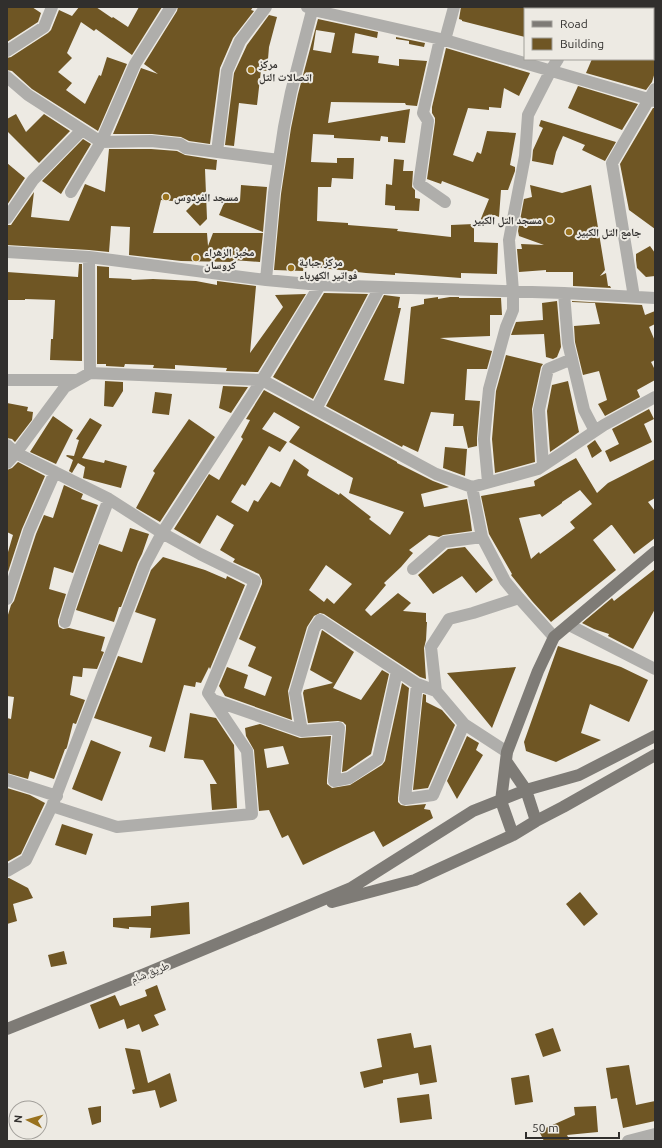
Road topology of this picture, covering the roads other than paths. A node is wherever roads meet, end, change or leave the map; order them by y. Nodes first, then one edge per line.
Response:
1 (52, 7) edge
2 (171, 7) edge
3 (266, 7) edge
4 (454, 7) edge
5 (311, 8) edge
6 (442, 40) junction
7 (7, 51) edge
8 (557, 60) edge
9 (551, 70) junction
10 (7, 77) edge
11 (653, 96) edge
12 (82, 130) junction
13 (100, 142) junction
14 (218, 152) junction
15 (279, 160) junction
16 (72, 192) dead end
17 (445, 202) dead end
18 (7, 218) edge
19 (7, 252) edge
20 (89, 257) junction
21 (266, 280) junction
22 (320, 285) junction
23 (380, 287) junction
24 (513, 291) junction
25 (564, 293) junction
26 (634, 297) junction
27 (655, 298) edge
28 (572, 359) junction
29 (90, 373) junction
30 (7, 380) edge
31 (77, 380) junction
32 (262, 380) junction
33 (655, 397) edge
34 (316, 409) junction
35 (595, 432) junction
36 (12, 449) edge
37 (7, 463) edge
38 (543, 465) junction
39 (55, 472) junction
40 (488, 482) junction
41 (472, 487) junction
42 (109, 499) junction
43 (162, 533) junction
44 (482, 537) junction
45 (655, 552) edge
46 (413, 569) dead end
47 (519, 598) junction
48 (7, 599) edge
49 (65, 622) dead end
50 (569, 625) junction
51 (554, 637) junction
52 (655, 669) edge
53 (397, 671) junction
54 (417, 684) junction
55 (436, 691) junction
56 (213, 700) junction
57 (464, 724) junction
58 (302, 731) junction
59 (655, 736) edge
60 (655, 755) edge
61 (507, 756) junction
62 (7, 780) edge
63 (526, 790) junction
64 (55, 801) junction
65 (501, 801) junction
66 (536, 821) junction
67 (513, 835) junction
68 (7, 871) edge
69 (292, 913) junction
70 (7, 1029) edge
71 (655, 1134) edge
72 (628, 1141) edge

1 - 7 street
2 - 13 street
3 - 14 street
4 - 6 street
5 - 6 street
5 - 15 street
6 - 9 street
6 - 17 street
8 - 9 street
9 - 11 street
9 - 24 street
10 - 12 street
11 - 26 street
12 - 13 street
12 - 18 street
13 - 14 street
13 - 16 street
14 - 15 street
15 - 21 street
19 - 20 street
20 - 21 street
20 - 29 street
21 - 22 street
22 - 23 street
22 - 32 street
23 - 24 street
23 - 34 street
24 - 25 street
24 - 40 street
25 - 26 street
25 - 28 street
26 - 27 street
28 - 35 street
28 - 38 street
29 - 31 street
29 - 32 street
30 - 31 street
31 - 36 street
32 - 34 street
32 - 43 street
33 - 35 street
34 - 41 street
35 - 38 street
36 - 37 street
36 - 39 street
38 - 40 street
39 - 42 street
39 - 48 street
40 - 41 street
41 - 44 street
42 - 43 street
42 - 49 street
43 - 56 street
43 - 64 street
44 - 46 street
44 - 47 street
45 - 50 main road
47 - 51 street
47 - 55 street
50 - 51 main road
50 - 52 street
51 - 61 main road
53 - 54 street
53 - 58 street
53 - 58 street
54 - 55 street
54 - 57 street
55 - 57 street
56 - 58 street
56 - 64 street
57 - 61 street
59 - 63 main road
60 - 66 main road
61 - 63 main road
61 - 65 main road
62 - 64 street
63 - 65 main road
63 - 66 main road
64 - 68 street
65 - 67 main road
65 - 69 main road
66 - 67 main road
67 - 69 main road
69 - 70 main road, طريق شام
71 - 72 street

